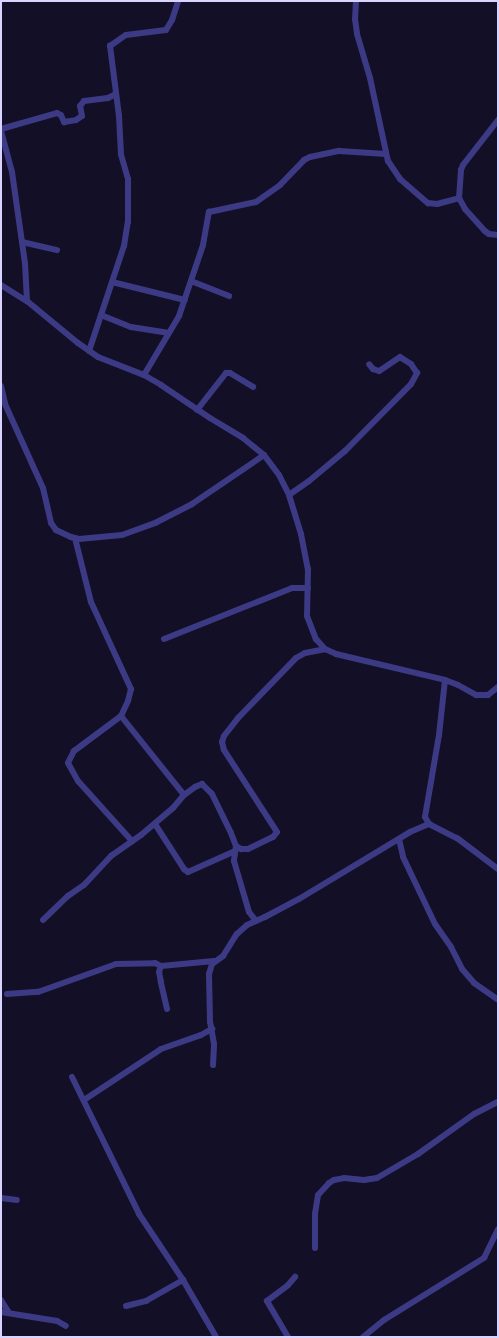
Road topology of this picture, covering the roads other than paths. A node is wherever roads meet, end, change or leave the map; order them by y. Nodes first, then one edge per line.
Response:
1 (178, 1) edge
2 (356, 1) edge
3 (116, 94) junction
4 (498, 120) edge
5 (1, 130) edge
6 (386, 154) junction
7 (459, 198) junction
8 (498, 235) edge
9 (22, 242) junction
10 (57, 250) dead end
11 (191, 281) junction
12 (112, 282) junction
13 (1, 285) edge
14 (229, 296) dead end
15 (185, 300) junction
16 (27, 301) junction
17 (101, 315) junction
18 (168, 333) junction
19 (89, 350) junction
20 (369, 364) dead end
21 (144, 375) junction
22 (1, 386) edge
23 (253, 387) dead end
24 (197, 410) junction
25 (264, 455) junction
26 (289, 495) junction
27 (75, 538) junction
28 (308, 588) junction
29 (164, 639) dead end
30 (325, 649) junction
31 (445, 680) junction
32 (498, 687) edge
33 (121, 716) junction
34 (184, 795) junction
35 (155, 824) junction
36 (429, 824) junction
37 (399, 839) junction
38 (132, 841) junction
39 (235, 848) junction
40 (498, 869) edge
41 (43, 920) dead end
42 (256, 921) junction
43 (214, 961) junction
44 (161, 966) junction
45 (7, 994) dead end
46 (498, 1000) edge
47 (167, 1009) dead end
48 (212, 1029) junction
49 (213, 1065) dead end
50 (72, 1076) dead end
51 (84, 1100) junction
52 (498, 1102) edge
53 (1, 1198) edge
54 (17, 1200) dead end
55 (498, 1229) edge
56 (315, 1248) dead end
57 (295, 1277) dead end
58 (183, 1280) junction
59 (1, 1300) edge
60 (126, 1306) dead end
61 (1, 1312) edge
62 (8, 1313) junction
63 (66, 1326) dead end
64 (216, 1337) edge
65 (288, 1337) edge
66 (363, 1337) edge

1 - 3 street
2 - 6 street
3 - 5 street
3 - 12 street
4 - 7 street
5 - 9 street
6 - 7 street
6 - 11 street
7 - 8 street
9 - 10 street
9 - 16 street
11 - 14 street
11 - 15 street
12 - 15 street
12 - 17 street
13 - 16 street
15 - 18 street
16 - 19 street
17 - 18 street
17 - 19 street
18 - 21 street
19 - 21 street
20 - 26 street
21 - 24 street
22 - 27 street
23 - 24 street
24 - 25 street
25 - 26 street
25 - 27 street
26 - 28 street
27 - 33 street
28 - 29 street
28 - 30 street
30 - 31 street
30 - 39 street
31 - 32 street
31 - 36 street
33 - 34 street
33 - 38 street
34 - 35 street
34 - 39 street
35 - 38 street
35 - 39 street
36 - 37 street
36 - 40 street
37 - 42 street
37 - 46 street
38 - 41 street
39 - 42 street
42 - 43 street
43 - 44 street
43 - 48 street
44 - 45 street
44 - 47 street
48 - 49 street
48 - 51 street
50 - 51 street
51 - 58 street
52 - 56 street
53 - 54 street
55 - 66 street
57 - 65 street
58 - 60 street
58 - 64 street
59 - 62 street
61 - 62 street
62 - 63 street

